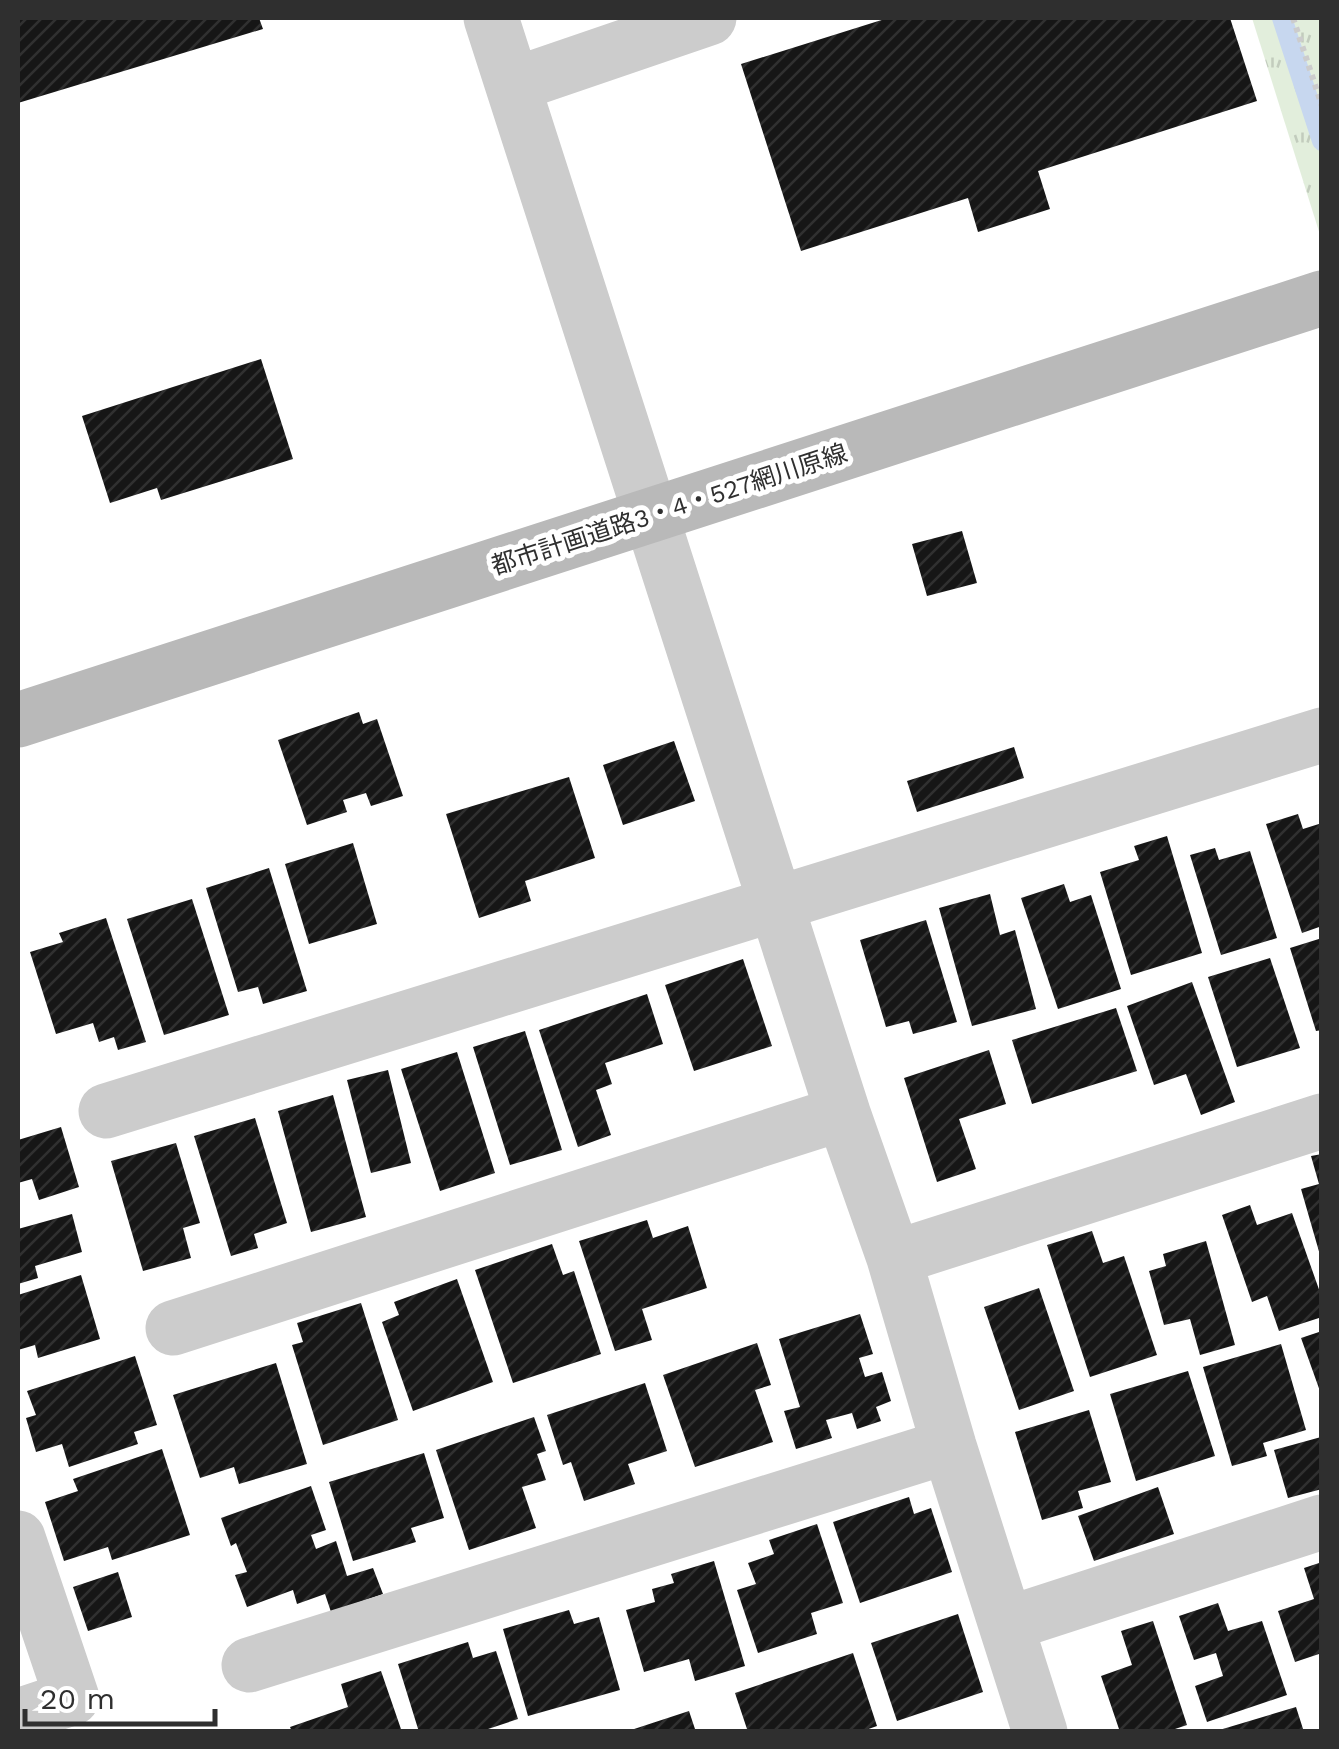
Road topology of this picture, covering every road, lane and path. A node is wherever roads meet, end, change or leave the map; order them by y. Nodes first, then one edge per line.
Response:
1 (491, 18) edge
2 (709, 18) edge
3 (1294, 18) edge
4 (513, 85) junction
5 (1322, 106) edge
6 (1322, 298) edge
7 (652, 515) junction
8 (18, 720) edge
9 (1322, 735) edge
10 (777, 905) junction
11 (106, 1111) dead end
12 (843, 1113) junction
13 (1322, 1121) edge
14 (894, 1258) junction
15 (174, 1328) dead end
16 (949, 1446) junction
17 (1322, 1522) edge
18 (18, 1538) edge
19 (1007, 1624) junction
20 (249, 1666) dead end
21 (77, 1715) edge
22 (18, 1716) edge
23 (1040, 1732) edge

1 - 4 street
2 - 4 street
3 - 5 path
4 - 7 street
6 - 7 street, 都市計画道路3・4・527網川原線
7 - 8 street, 都市計画道路3・4・527網川原線
7 - 10 street
9 - 10 street
10 - 11 street
10 - 12 street
12 - 14 street
12 - 15 street
13 - 14 street
14 - 16 street
16 - 19 street
16 - 20 street
17 - 19 street
18 - 21 street
19 - 23 street
21 - 22 street

